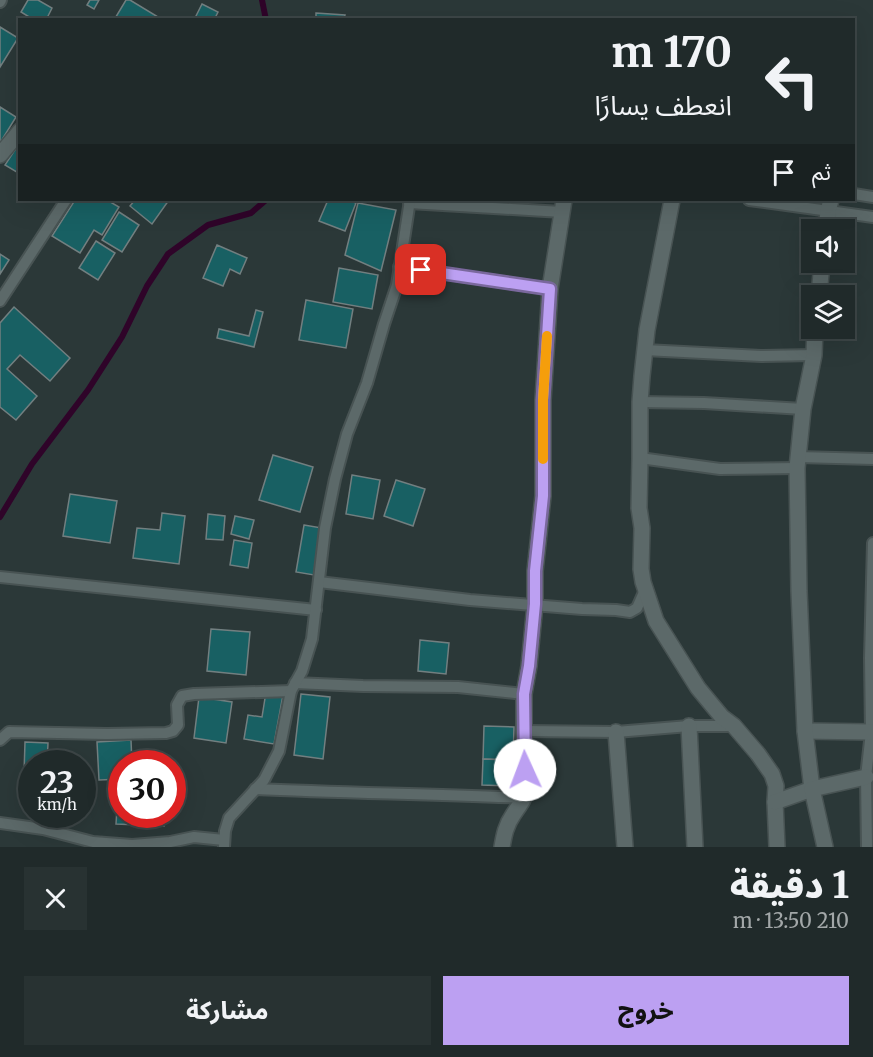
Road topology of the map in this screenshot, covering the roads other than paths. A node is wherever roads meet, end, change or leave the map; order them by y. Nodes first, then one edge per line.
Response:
1 (18, 133) edge
2 (0, 155) edge
3 (855, 194) edge
4 (873, 197) edge
5 (65, 201) edge
6 (410, 201) edge
7 (672, 201) edge
8 (764, 201) edge
9 (829, 205) edge
10 (563, 206) edge
11 (873, 217) edge
12 (399, 267) junction
13 (550, 289) junction
14 (0, 301) edge
15 (815, 339) edge
16 (645, 350) junction
17 (814, 355) junction
18 (640, 402) junction
19 (803, 409) junction
20 (640, 458) junction
21 (873, 459) edge
22 (797, 463) junction
23 (873, 543) edge
24 (0, 576) edge
25 (319, 582) junction
26 (645, 590) junction
27 (535, 604) junction
28 (316, 610) junction
29 (293, 687) junction
30 (524, 694) junction
31 (689, 726) junction
32 (734, 726) junction
33 (524, 731) junction
34 (805, 731) junction
35 (616, 732) junction
36 (872, 732) junction
37 (0, 740) edge
38 (866, 777) junction
39 (255, 789) junction
40 (812, 789) junction
41 (525, 798) junction
42 (775, 802) junction
43 (0, 823) edge
44 (224, 844) edge
45 (502, 847) edge
46 (625, 847) edge
47 (695, 847) edge
48 (777, 847) edge
49 (825, 847) edge
50 (867, 847) edge

1 - 2 street
3 - 4 lane
5 - 14 lane
6 - 10 lane
6 - 12 lane
7 - 16 street
8 - 9 lane
9 - 11 lane
10 - 13 street
12 - 13 lane
12 - 25 lane
13 - 27 street
15 - 17 street
16 - 17 lane
16 - 18 street
17 - 19 street
18 - 19 lane
18 - 20 street
19 - 22 street
20 - 22 lane
20 - 26 street
21 - 22 lane
22 - 34 street
23 - 36 lane
24 - 28 lane
25 - 27 lane
25 - 28 lane
26 - 27 lane
26 - 32 street
27 - 30 street
28 - 29 lane
29 - 30 lane
29 - 37 lane
29 - 39 lane
30 - 33 street
31 - 32 lane
31 - 35 lane
31 - 47 street
32 - 42 street
33 - 35 lane
33 - 41 street
34 - 36 street
34 - 40 street
35 - 46 street
36 - 38 lane
38 - 40 street
38 - 50 lane
39 - 41 lane
39 - 44 lane
40 - 42 street
40 - 49 street
41 - 45 street
42 - 48 street
43 - 44 lane

